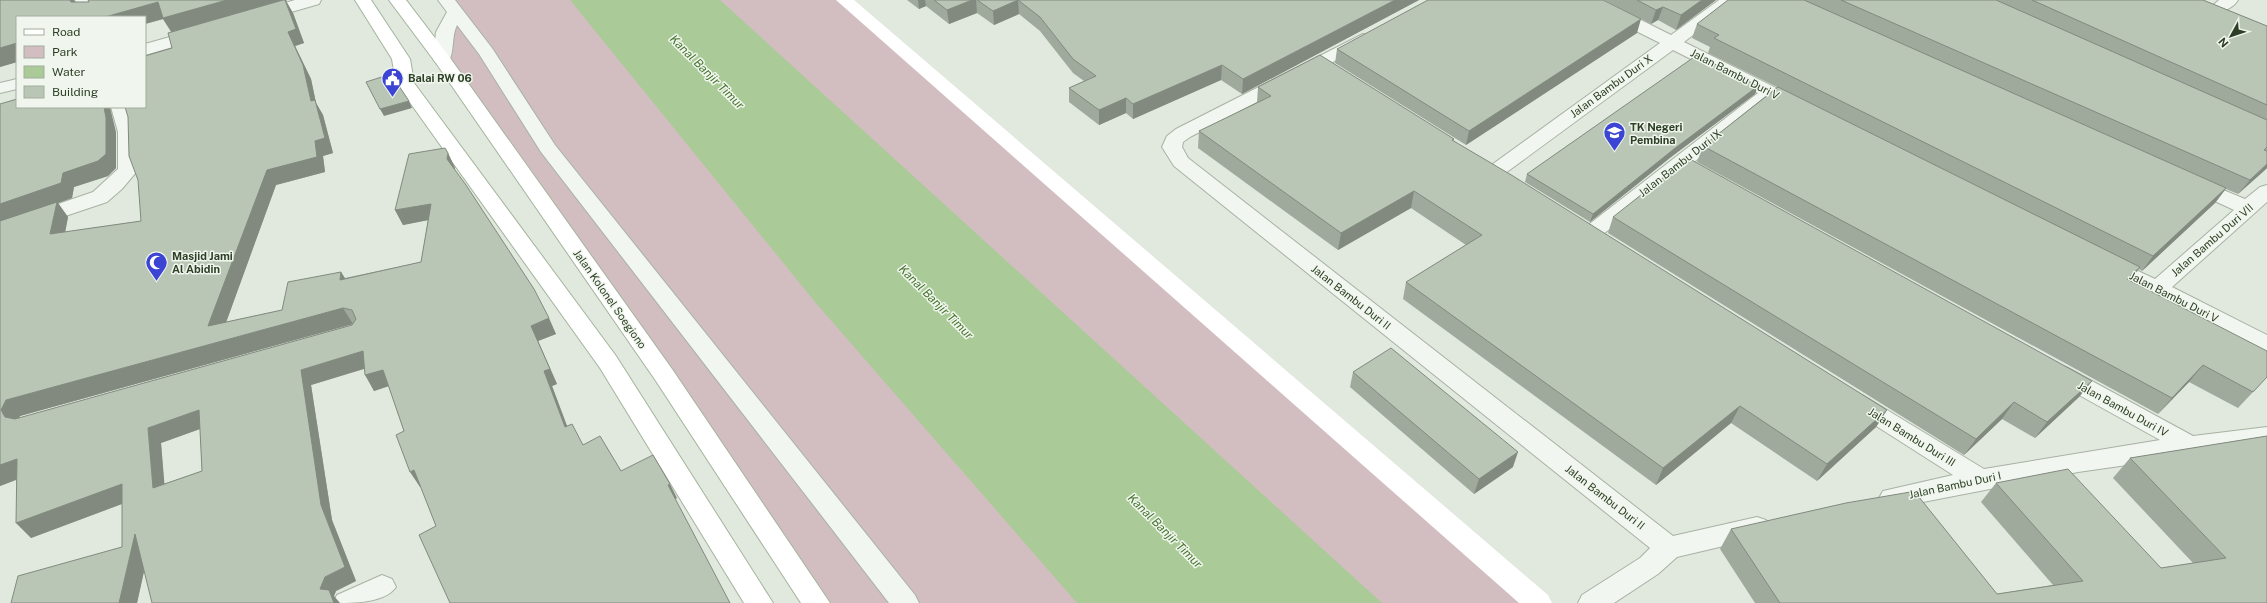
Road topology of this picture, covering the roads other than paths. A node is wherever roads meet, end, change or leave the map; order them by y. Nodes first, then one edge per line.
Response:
1 (83, 0) edge
2 (313, 0) edge
3 (363, 0) edge
4 (397, 0) edge
5 (844, 0) edge
6 (1588, 0) edge
7 (1730, 0) edge
8 (2202, 0) edge
9 (2224, 3) edge
10 (450, 6) edge
11 (2238, 15) edge
12 (90, 16) edge
13 (245, 20) edge
14 (216, 29) edge
15 (1380, 30) edge
16 (1671, 42) junction
17 (168, 43) junction
18 (146, 50) edge
19 (146, 55) edge
20 (442, 58) junction
21 (16, 84) edge
22 (0, 88) edge
23 (1771, 92) junction
24 (120, 108) edge
25 (1813, 114) edge
26 (1474, 160) edge
27 (1679, 162) junction
28 (1493, 173) junction
29 (1700, 174) edge
30 (2175, 176) edge
31 (1513, 185) edge
32 (2267, 191) edge
33 (2247, 208) junction
34 (1571, 222) edge
35 (0, 231) edge
36 (1590, 234) junction
37 (1610, 246) edge
38 (2086, 253) edge
39 (2157, 288) junction
40 (2267, 345) edge
41 (2040, 362) edge
42 (1836, 389) edge
43 (2267, 436) edge
44 (2189, 445) junction
45 (1978, 478) junction
46 (1870, 503) edge
47 (1778, 524) edge
48 (1669, 548) junction
49 (382, 587) dead end
50 (347, 603) edge
51 (759, 603) edge
52 (816, 603) edge
53 (905, 603) edge
54 (1538, 603) edge
55 (1592, 603) edge

1 - 12 street
2 - 13 street
3 - 51 main road
4 - 20 main road, Jalan Kolonel Soegiono
5 - 54 main road
6 - 16 street, Jalan Bambu Duri V
7 - 16 street, Jalan Bambu Duri X
8 - 9 street
9 - 11 street
10 - 20 street
10 - 53 street
14 - 17 street
15 - 48 street, Jalan Bambu Duri II
16 - 23 street, Jalan Bambu Duri V
16 - 28 street, Jalan Bambu Duri X
17 - 18 street
17 - 19 street
20 - 52 main road, Jalan Kolonel Soegiono
21 - 22 street
23 - 25 street, Jalan Bambu Duri V
23 - 27 street, Jalan Bambu Duri IX
24 - 35 street
26 - 28 street
27 - 29 street
27 - 36 street, Jalan Bambu Duri IX
28 - 31 street
30 - 33 street
32 - 33 street, Jalan Bambu Duri VII
33 - 39 street, Jalan Bambu Duri VII
34 - 36 street
36 - 37 street
38 - 39 street, Jalan Bambu Duri V
39 - 40 street, Jalan Bambu Duri V
41 - 44 street, Jalan Bambu Duri IV
42 - 45 street, Jalan Bambu Duri III
43 - 44 street, Jalan Bambu Duri I
44 - 45 street, Jalan Bambu Duri I
45 - 46 street, Jalan Bambu Duri I
47 - 48 street
48 - 55 street
49 - 50 street

